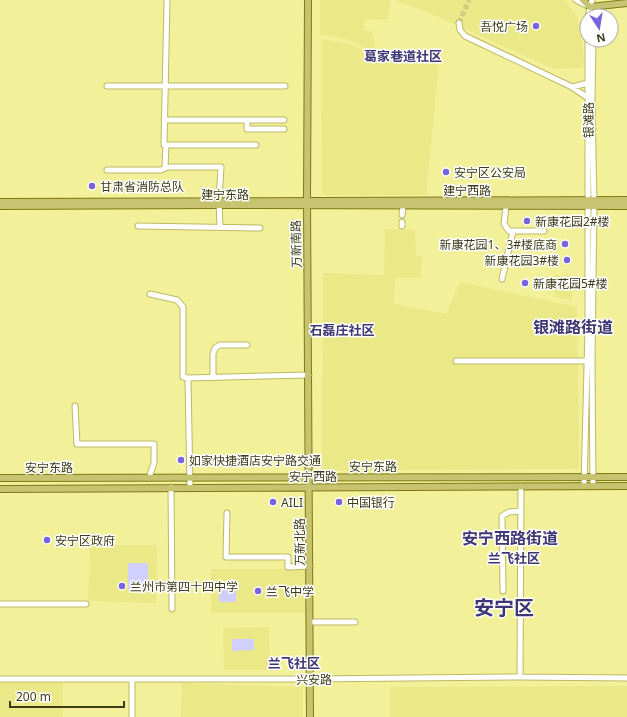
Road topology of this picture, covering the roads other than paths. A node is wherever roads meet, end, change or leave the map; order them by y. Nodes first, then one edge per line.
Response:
1 (167, 0) edge
2 (308, 0) edge
3 (576, 0) edge
4 (583, 0) edge
5 (591, 3) edge
6 (627, 3) edge
7 (459, 23) dead end
8 (588, 48) edge
9 (593, 48) edge
10 (588, 83) junction
11 (107, 86) dead end
12 (165, 86) junction
13 (285, 86) dead end
14 (572, 87) junction
15 (588, 98) junction
16 (164, 120) junction
17 (247, 120) junction
18 (284, 120) dead end
19 (284, 129) dead end
20 (166, 145) junction
21 (256, 145) dead end
22 (165, 167) junction
23 (107, 170) dead end
24 (627, 200) edge
25 (0, 202) edge
26 (219, 203) junction
27 (307, 203) junction
28 (591, 203) junction
29 (0, 206) edge
30 (403, 206) junction
31 (506, 206) junction
32 (627, 206) edge
33 (402, 215) dead end
34 (138, 226) dead end
35 (220, 227) junction
36 (260, 228) dead end
37 (513, 231) junction
38 (544, 231) dead end
39 (502, 279) dead end
40 (150, 294) dead end
41 (248, 345) dead end
42 (456, 361) dead end
43 (590, 361) junction
44 (308, 376) junction
45 (213, 377) junction
46 (188, 378) junction
47 (75, 406) dead end
48 (568, 477) junction
49 (585, 477) junction
50 (593, 477) junction
51 (614, 477) junction
52 (627, 477) edge
53 (0, 478) edge
54 (149, 478) junction
55 (190, 478) junction
56 (310, 478) junction
57 (521, 486) junction
58 (568, 486) junction
59 (584, 486) junction
60 (593, 486) junction
61 (613, 486) junction
62 (627, 486) edge
63 (171, 487) junction
64 (190, 487) junction
65 (310, 487) junction
66 (0, 489) edge
67 (521, 512) junction
68 (227, 513) dead end
69 (310, 566) junction
70 (503, 591) dead end
71 (0, 604) edge
72 (86, 604) dead end
73 (172, 609) dead end
74 (310, 622) junction
75 (355, 622) dead end
76 (520, 677) junction
77 (627, 678) edge
78 (0, 679) edge
79 (132, 679) junction
80 (310, 679) junction
81 (132, 717) edge
82 (310, 717) edge

1 - 12 street
2 - 27 main road, 万新南路
3 - 5 street
4 - 5 main road
5 - 6 main road
7 - 14 street
8 - 10 street, 银滩路
9 - 28 street, 银滩路
10 - 14 street
10 - 15 street, 银滩路
11 - 12 street
12 - 13 street
12 - 16 street
14 - 15 street
15 - 28 street, 银滩路
16 - 17 street
16 - 20 street
17 - 18 street
17 - 19 street
20 - 21 street
20 - 22 street
22 - 23 street
22 - 26 street
24 - 28 main road, 建宁西路
25 - 26 main road, 建宁东路
26 - 27 main road, 建宁东路
26 - 29 main road, 建宁东路
26 - 35 street
27 - 28 main road, 建宁西路
27 - 30 main road, 建宁西路
27 - 44 main road, 万新南路
28 - 31 main road, 建宁西路
28 - 32 main road, 建宁西路
28 - 43 street
30 - 31 main road, 建宁西路
30 - 33 street
31 - 37 street
34 - 35 street
35 - 36 street
37 - 38 street
37 - 39 street
40 - 46 street
41 - 45 street
42 - 43 street
43 - 49 street
43 - 50 street
44 - 45 street
44 - 56 main road, 万新南路
45 - 46 street
46 - 55 street
47 - 54 street
48 - 49 main road, 安宁东路
48 - 56 main road, 安宁东路
48 - 58 main road
49 - 50 main road, 安宁东路
49 - 59 street
50 - 51 main road, 安宁东路
50 - 60 street
51 - 52 main road, 安宁东路
51 - 61 main road
53 - 54 main road, 安宁东路
54 - 55 main road, 安宁东路
55 - 56 main road, 安宁东路
55 - 64 street
56 - 65 main road, 万新南路
57 - 58 main road, 安宁西路
57 - 65 main road, 安宁西路
57 - 67 street
58 - 59 main road, 安宁西路
59 - 60 main road, 安宁西路
60 - 61 main road, 安宁西路
61 - 62 main road, 安宁西路
63 - 64 main road, 安宁西路
63 - 66 main road, 安宁西路
63 - 73 street
64 - 65 main road, 安宁西路
65 - 69 main road, 万新北路
67 - 70 street
67 - 76 street
68 - 69 street
69 - 74 main road, 万新北路
71 - 72 street
74 - 75 street
74 - 80 main road, 万新北路
76 - 77 street, 兴安路
76 - 80 street, 兴安路
78 - 79 street, 兴安路
79 - 80 street, 兴安路
79 - 81 street
80 - 82 main road, 万新北路

